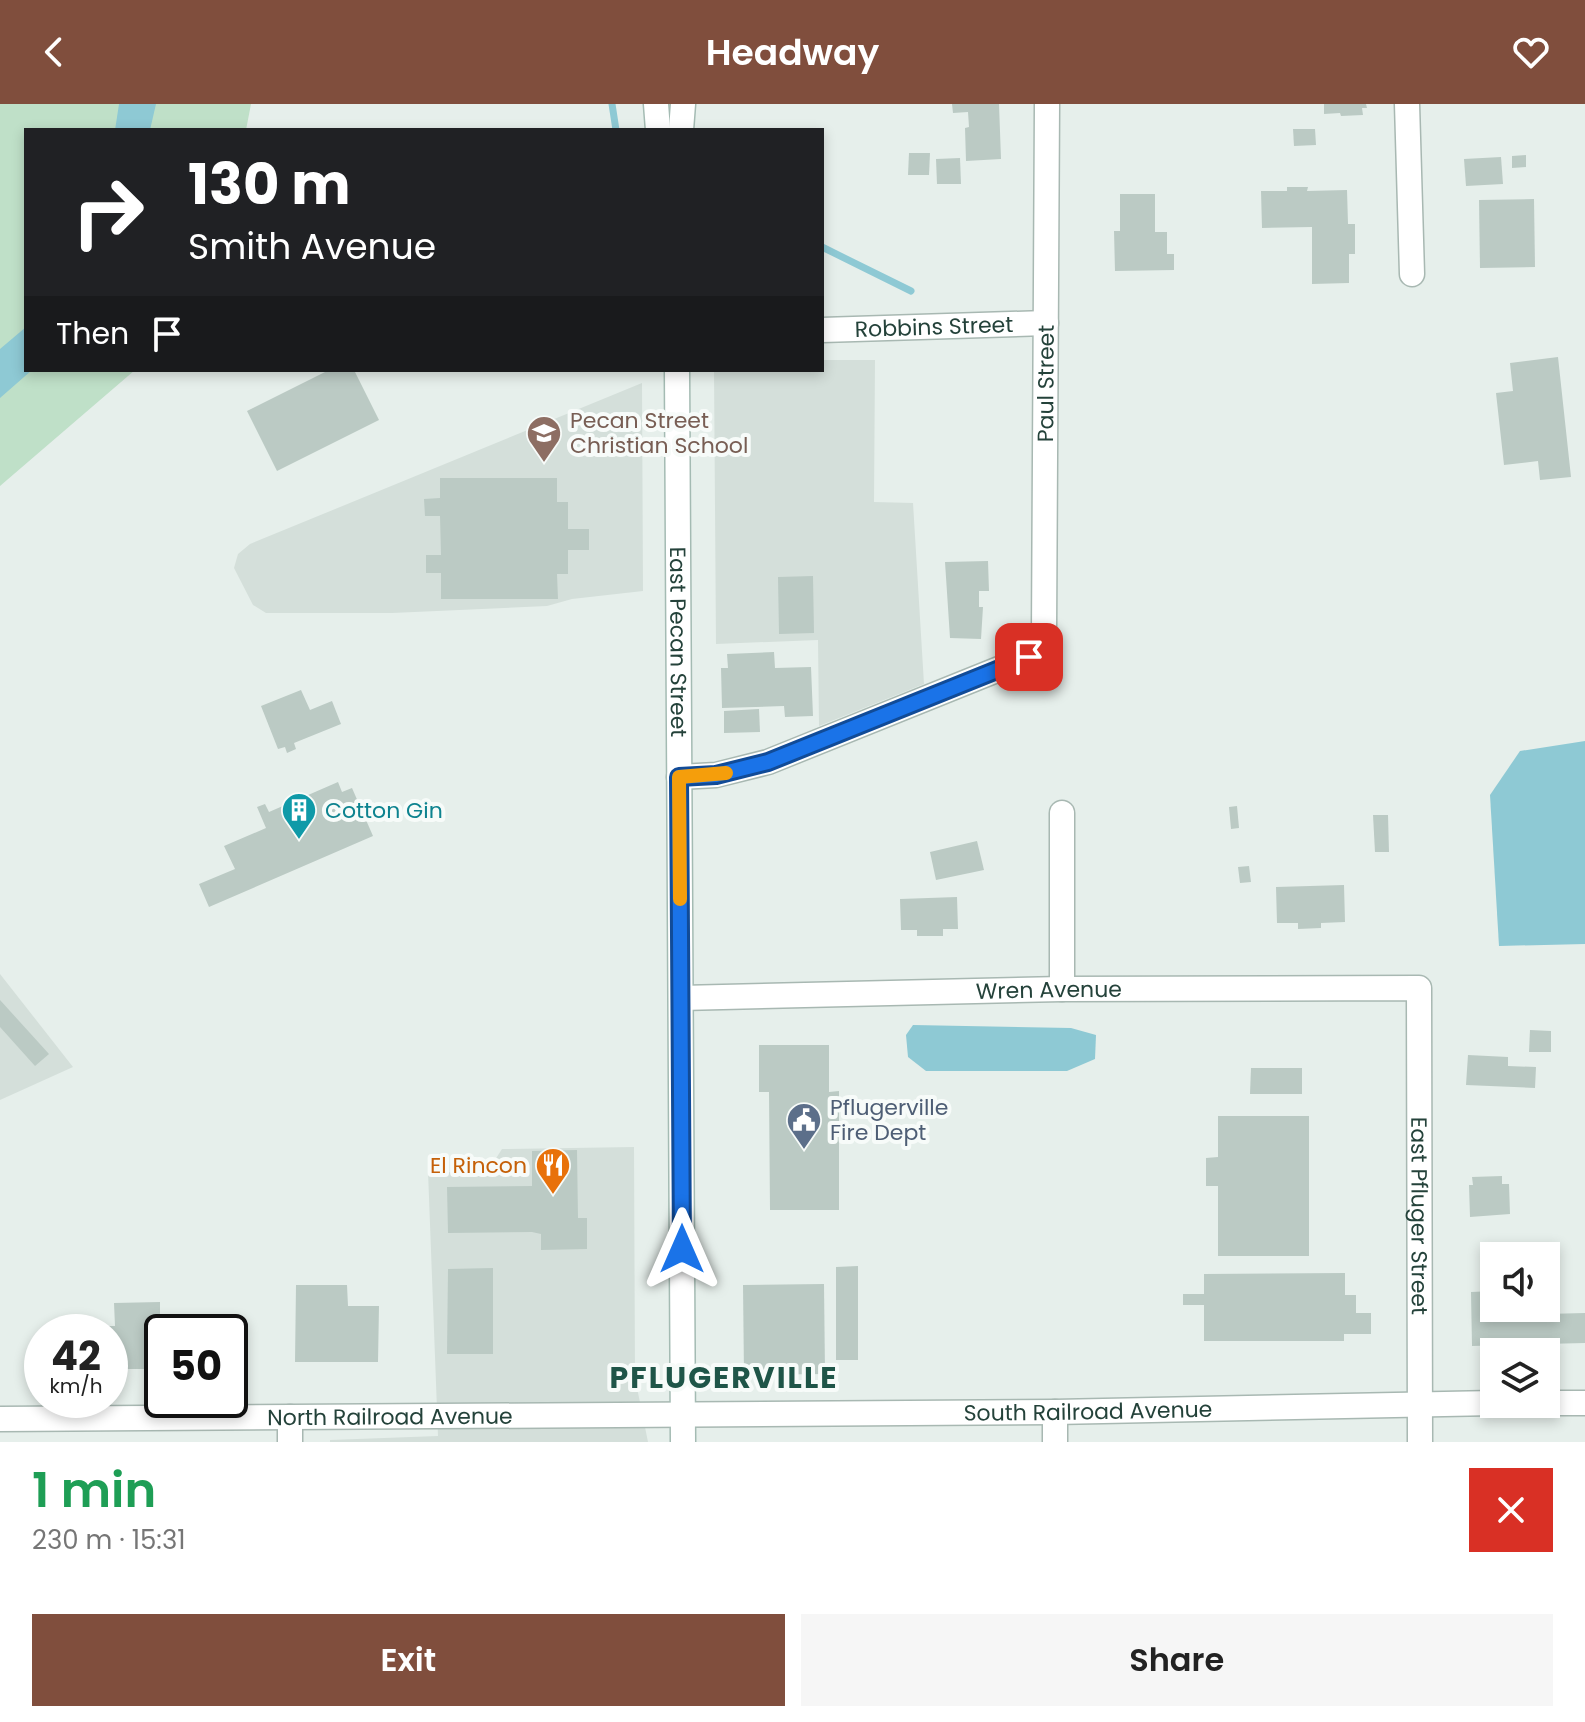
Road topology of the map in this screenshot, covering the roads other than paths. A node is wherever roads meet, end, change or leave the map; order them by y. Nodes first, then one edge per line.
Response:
1 (656, 104) edge
2 (683, 104) edge
3 (1047, 104) edge
4 (1407, 104) edge
5 (658, 128) edge
6 (681, 128) edge
7 (1412, 274) dead end
8 (1046, 323) junction
9 (824, 330) edge
10 (677, 372) edge
11 (679, 777) junction
12 (1062, 813) dead end
13 (1419, 988) joint
14 (1062, 989) junction
15 (681, 998) junction
16 (1420, 1403) junction
17 (1480, 1403) edge
18 (1560, 1403) edge
19 (1585, 1403) edge
20 (1055, 1412) junction
21 (683, 1416) junction
22 (290, 1417) junction
23 (0, 1419) edge
24 (290, 1442) edge
25 (683, 1442) edge
26 (1055, 1442) edge
27 (1420, 1442) edge

1 - 5 street
2 - 6 street
3 - 8 street, Paul Street
4 - 7 street
8 - 9 street, Robbins Street
8 - 11 street, Paul Street
10 - 11 street, East Pecan Street
11 - 15 street, East Pecan Street
12 - 14 street
13 - 14 street, Wren Avenue
13 - 16 street, East Pfluger Street
14 - 15 street, Wren Avenue
15 - 21 street, East Pecan Street
16 - 17 street, South Railroad Avenue
16 - 20 street, South Railroad Avenue
16 - 27 street, East Pfluger Street
18 - 19 street
20 - 21 street, South Railroad Avenue
20 - 26 street
21 - 22 street, North Railroad Avenue
21 - 25 street, East Pecan Street
22 - 23 street, North Railroad Avenue
22 - 24 street

